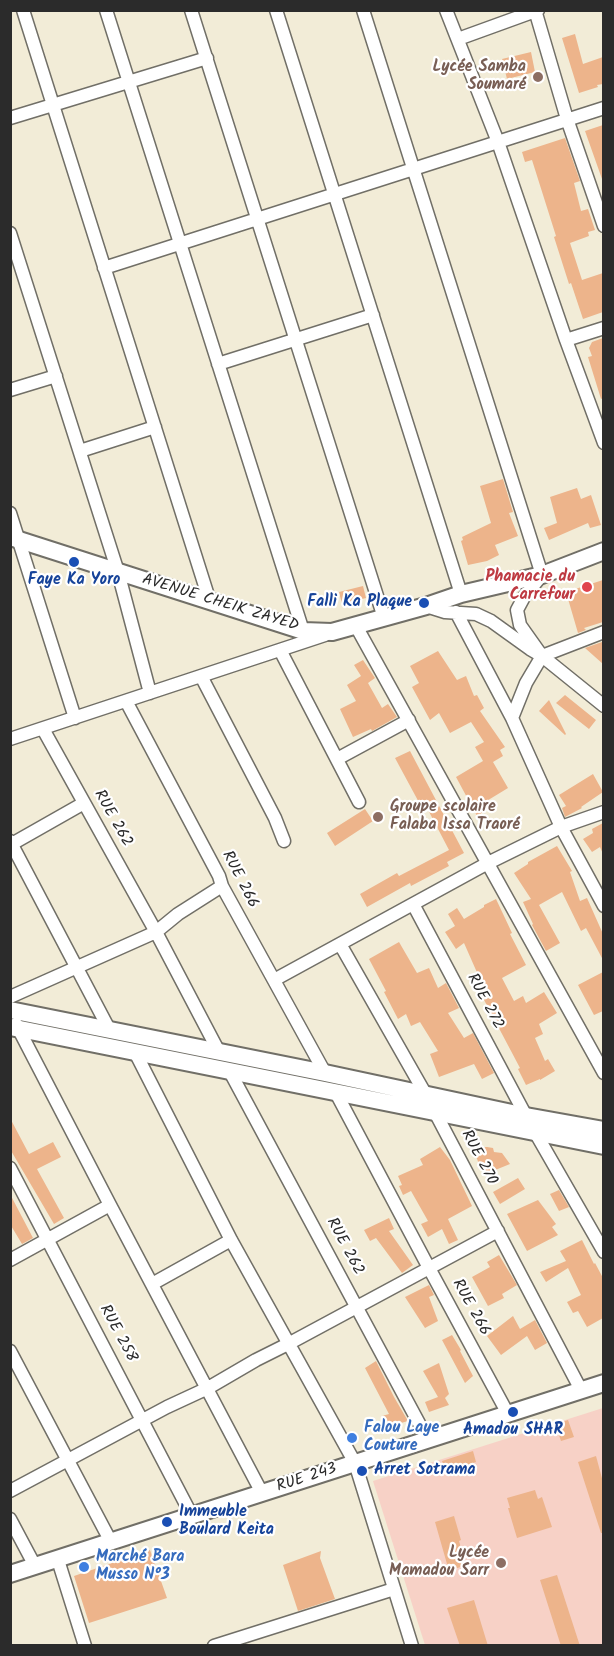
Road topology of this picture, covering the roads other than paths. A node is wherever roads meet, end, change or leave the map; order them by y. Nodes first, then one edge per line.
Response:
1 (23, 10) edge
2 (106, 10) edge
3 (191, 10) edge
4 (276, 10) edge
5 (363, 10) edge
6 (446, 10) edge
7 (536, 11) edge
8 (458, 39) junction
9 (207, 58) junction
10 (129, 82) junction
11 (53, 105) junction
12 (603, 108) edge
13 (10, 118) edge
14 (567, 119) junction
15 (498, 142) junction
16 (413, 169) junction
17 (334, 194) junction
18 (258, 219) junction
19 (603, 226) edge
20 (10, 233) edge
21 (180, 244) junction
22 (104, 268) junction
23 (373, 315) junction
24 (603, 328) edge
25 (296, 339) junction
26 (566, 340) junction
27 (218, 364) junction
28 (56, 375) junction
29 (10, 390) edge
30 (155, 427) junction
31 (603, 443) edge
32 (80, 451) junction
33 (10, 513) edge
34 (15, 538) edge
35 (603, 550) edge
36 (118, 572) junction
37 (542, 575) junction
38 (461, 594) junction
39 (210, 602) junction
40 (426, 606) junction
41 (456, 612) junction
42 (384, 618) junction
43 (356, 626) junction
44 (303, 631) junction
45 (332, 632) junction
46 (603, 632) edge
47 (280, 650) junction
48 (542, 656) junction
49 (201, 676) junction
50 (150, 693) junction
51 (126, 701) junction
52 (603, 706) edge
53 (75, 718) junction
54 (512, 718) junction
55 (409, 720) junction
56 (43, 729) junction
57 (10, 739) edge
58 (337, 759) junction
59 (359, 802) dead end
60 (84, 803) junction
61 (603, 812) edge
62 (561, 827) junction
63 (284, 841) dead end
64 (11, 843) edge
65 (488, 864) junction
66 (222, 886) junction
67 (413, 904) junction
68 (603, 906) edge
69 (156, 932) junction
70 (340, 944) junction
71 (77, 967) junction
72 (274, 980) junction
73 (10, 997) edge
74 (10, 1011) edge
75 (15, 1028) edge
76 (109, 1029) junction
77 (135, 1052) junction
78 (219, 1052) junction
79 (229, 1070) junction
80 (603, 1071) edge
81 (325, 1072) junction
82 (335, 1091) junction
83 (426, 1095) junction
84 (435, 1112) junction
85 (526, 1116) junction
86 (603, 1130) edge
87 (535, 1132) junction
88 (603, 1146) edge
89 (10, 1167) edge
90 (110, 1205) junction
91 (498, 1231) junction
92 (48, 1239) junction
93 (231, 1240) junction
94 (603, 1252) edge
95 (10, 1260) edge
96 (429, 1268) junction
97 (152, 1284) junction
98 (357, 1306) junction
99 (288, 1344) junction
100 (10, 1352) edge
101 (603, 1383) edge
102 (207, 1388) junction
103 (581, 1390) junction
104 (508, 1414) junction
105 (143, 1420) junction
106 (428, 1440) junction
107 (69, 1460) junction
108 (355, 1463) junction
109 (10, 1491) edge
110 (262, 1493) junction
111 (192, 1516) junction
112 (10, 1520) edge
113 (111, 1542) junction
114 (58, 1560) junction
115 (35, 1566) junction
116 (10, 1574) edge
117 (394, 1589) junction
118 (85, 1646) edge
119 (214, 1646) edge
120 (412, 1646) edge

1 - 11 street
2 - 10 street
3 - 9 street
4 - 17 street
5 - 16 street
6 - 8 street
7 - 8 street
7 - 14 street
8 - 15 street
9 - 10 street
9 - 18 street
10 - 11 street
10 - 21 street
11 - 13 street
11 - 22 street
12 - 14 street
14 - 15 street
14 - 19 street
15 - 16 street
15 - 26 street
16 - 17 street
16 - 37 street
17 - 18 street
17 - 23 street
18 - 21 street
18 - 25 street
20 - 28 street
21 - 22 street
21 - 27 street
22 - 30 street
23 - 25 street
23 - 38 street
24 - 26 street
25 - 27 street
25 - 42 street
26 - 31 street
27 - 44 street
28 - 29 street
28 - 32 street
30 - 32 street
30 - 39 street
32 - 36 street
33 - 34 street
34 - 36 street, AVENUE CHEIK ZAYED
34 - 53 street
35 - 37 street, AVENUE CHEIK ZAYED
36 - 39 street, AVENUE CHEIK ZAYED
36 - 50 street
37 - 38 street, AVENUE CHEIK ZAYED
37 - 48 street
38 - 40 street, AVENUE CHEIK ZAYED
39 - 44 street, AVENUE CHEIK ZAYED
40 - 41 street
40 - 42 street, AVENUE CHEIK ZAYED
41 - 48 street
41 - 54 street
42 - 43 street, AVENUE CHEIK ZAYED
43 - 45 street, AVENUE CHEIK ZAYED
43 - 55 street
44 - 45 street, AVENUE CHEIK ZAYED
45 - 47 street
46 - 48 street
47 - 49 street
47 - 58 street
48 - 52 street
48 - 54 street
49 - 50 street
49 - 63 street
50 - 51 street
51 - 53 street
51 - 66 street, RUE 266
53 - 56 street
54 - 62 street
55 - 58 street
55 - 65 street
56 - 57 street
56 - 60 street, RUE 262
58 - 59 street
60 - 64 street
60 - 69 street, RUE 262
61 - 62 street
62 - 65 street
62 - 68 street
64 - 71 street
65 - 67 street
65 - 80 street
66 - 69 street
66 - 72 street, RUE 266
67 - 70 street
67 - 85 street, RUE 272
69 - 71 street
69 - 78 street, RUE 262
70 - 72 street
70 - 83 street, RUE 270
71 - 73 street
71 - 76 street
72 - 81 street, RUE 266
74 - 75 street
74 - 76 street
75 - 77 street
75 - 90 street
76 - 78 street
77 - 79 street
77 - 93 street
78 - 81 street
79 - 82 street
79 - 98 street, RUE 262
81 - 83 street
82 - 84 street
82 - 96 street, RUE 266
83 - 84 street, RUE 270
83 - 85 street
84 - 87 street
84 - 91 street, RUE 270
85 - 86 street
87 - 88 street
87 - 94 street
89 - 92 street, RUE 258
90 - 92 street
90 - 97 street
91 - 96 street
91 - 103 street, RUE 270
92 - 95 street
92 - 105 street, RUE 258
93 - 97 street
93 - 99 street
96 - 98 street
96 - 104 street, RUE 266
97 - 102 street
98 - 99 street
98 - 106 street, RUE 262
99 - 102 street
99 - 108 street
100 - 107 street
101 - 103 street, RUE 243
102 - 105 street
102 - 110 street
103 - 104 street, RUE 243
104 - 106 street, RUE 243
105 - 107 street
105 - 111 street, RUE 258
106 - 108 street, RUE 243
107 - 109 street
107 - 113 street
108 - 110 street, RUE 243
108 - 117 street
110 - 111 street, RUE 243
111 - 113 street, RUE 243
112 - 115 street
113 - 114 street, RUE 243
114 - 115 street, RUE 243
114 - 118 street
115 - 116 street, RUE 243
117 - 119 street
117 - 120 street

